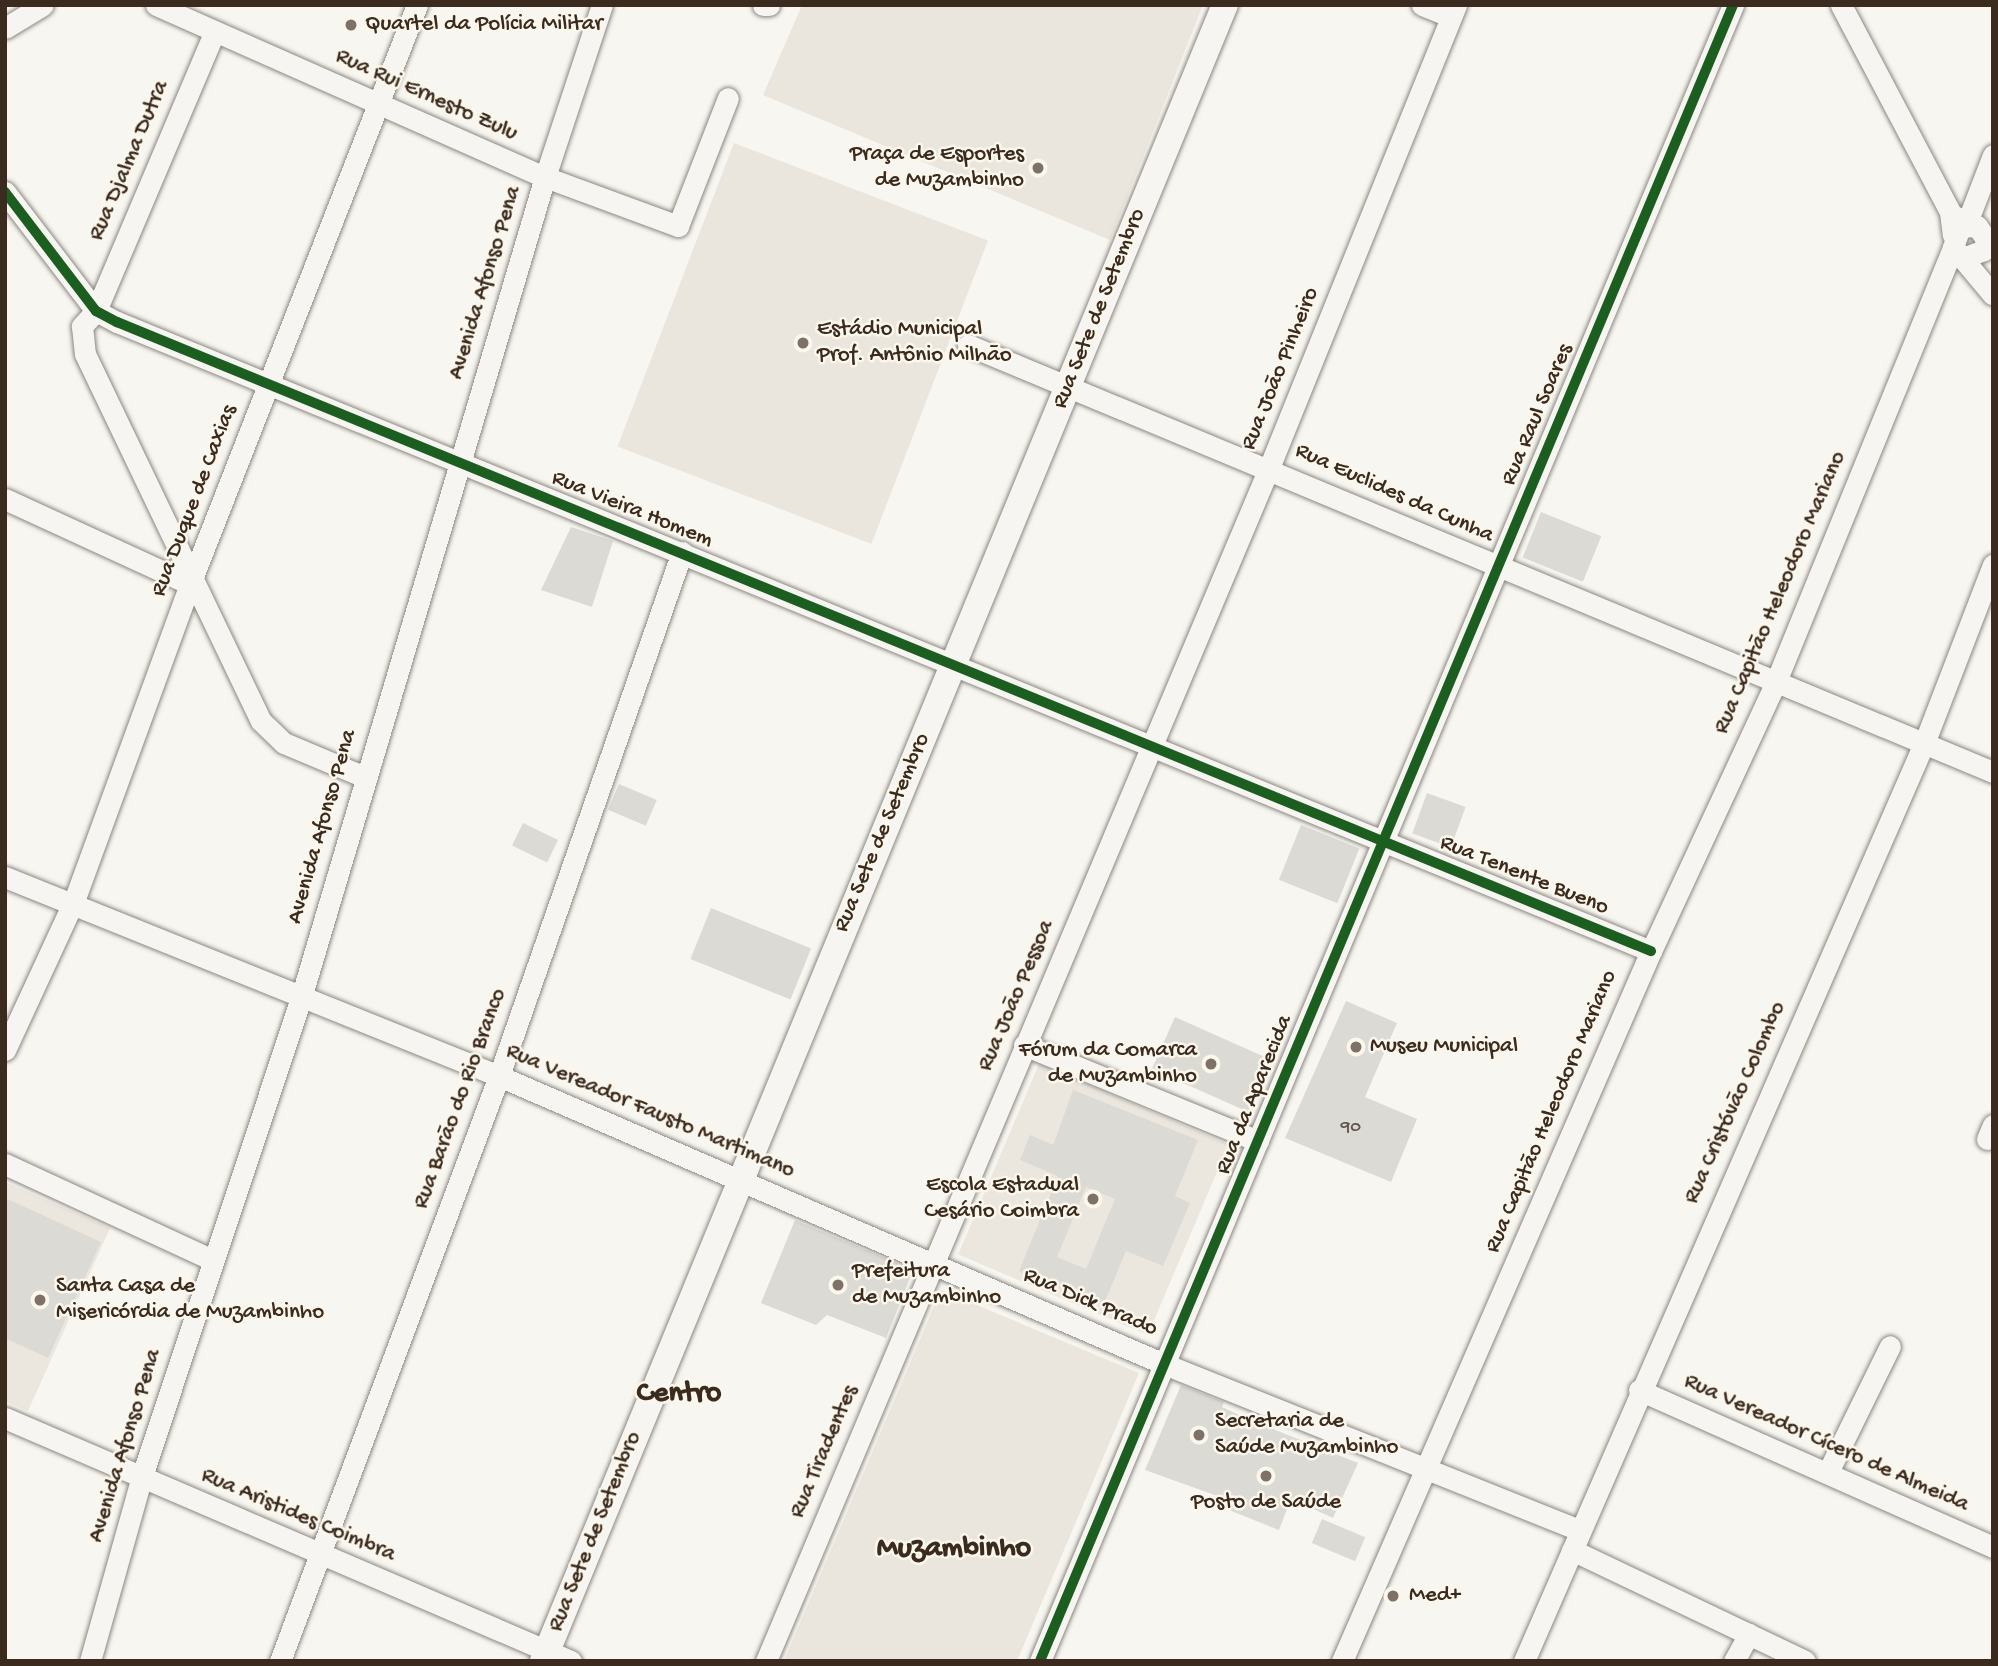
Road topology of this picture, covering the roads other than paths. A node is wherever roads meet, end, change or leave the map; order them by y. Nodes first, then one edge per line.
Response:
1 (43, 5) edge
2 (156, 5) edge
3 (417, 5) edge
4 (602, 5) edge
5 (763, 5) edge
6 (769, 5) edge
7 (1225, 5) edge
8 (1422, 5) edge
9 (1733, 5) edge
10 (1841, 5) edge
11 (1454, 11) edge
12 (5, 28) edge
13 (214, 33) junction
14 (728, 98) dead end
15 (377, 103) junction
16 (1993, 155) edge
17 (545, 177) junction
18 (5, 192) edge
19 (1972, 238) edge
20 (1988, 287) edge
21 (96, 311) junction
22 (968, 345) dead end
23 (268, 387) junction
24 (1066, 389) junction
25 (459, 464) junction
26 (1269, 468) junction
27 (5, 499) edge
28 (682, 552) junction
29 (1993, 565) edge
30 (1496, 568) junction
31 (190, 583) junction
32 (953, 666) junction
33 (1777, 679) junction
34 (1925, 741) junction
35 (1151, 750) junction
36 (1993, 772) edge
37 (365, 777) junction
38 (1381, 840) junction
39 (5, 877) edge
40 (74, 901) junction
41 (1651, 951) junction
42 (301, 998) junction
43 (1024, 1045) junction
44 (5, 1050) edge
45 (499, 1076) junction
46 (1258, 1141) junction
47 (5, 1164) edge
48 (740, 1178) junction
49 (213, 1260) junction
50 (933, 1264) junction
51 (1890, 1346) dead end
52 (1164, 1364) junction
53 (1639, 1390) junction
54 (5, 1418) edge
55 (1427, 1469) junction
56 (1828, 1472) junction
57 (141, 1479) junction
58 (1575, 1540) junction
59 (1993, 1547) edge
60 (317, 1552) junction
61 (1749, 1634) junction
62 (545, 1656) edge
63 (90, 1661) edge
64 (279, 1661) edge
65 (571, 1661) edge
66 (766, 1661) edge
67 (1040, 1661) edge
68 (1342, 1661) edge
69 (1524, 1661) edge
70 (1734, 1661) edge
71 (1805, 1661) edge

1 - 12 street
2 - 13 street, Rua Rui Ernesto Zulu
3 - 15 street, Rua Duque de Caxias
4 - 17 street, Avenida Afonso Pena
5 - 6 street
7 - 24 main road, Rua Sete de Setembro
8 - 11 street
9 - 30 street, Rua Raul Soares
10 - 19 street
11 - 26 street, Rua João Pinheiro
13 - 15 street, Rua Rui Ernesto Zulu
13 - 21 street, Rua Djalma Dutra
14 - 17 street, Rua Rui Ernesto Zulu
15 - 17 street, Rua Rui Ernesto Zulu
15 - 23 street, Rua Duque de Caxias
16 - 19 street, Rua Capitão Heleodoro Mariano
17 - 25 street, Avenida Afonso Pena
18 - 21 street
19 - 20 street
19 - 33 street, Rua Capitão Heleodoro Mariano
21 - 23 street, Rua Vieira Homem
21 - 31 street, Rua Djalma Dutra
22 - 24 street, Rua Euclides da Cunha
23 - 25 street, Rua Vieira Homem
23 - 31 street, Rua Duque de Caxias
24 - 26 street, Rua Euclides da Cunha
24 - 32 main road, Rua Sete de Setembro
25 - 28 street, Rua Vieira Homem
25 - 37 street, Avenida Afonso Pena
26 - 30 street, Rua Euclides da Cunha
26 - 35 street, Rua João Pinheiro
27 - 31 street
28 - 32 street, Rua Vieira Homem
28 - 45 street, Rua Barão do Rio Branco
29 - 34 street, Rua Cristóvão Colombo
30 - 33 street, Rua Euclides da Cunha
30 - 38 street, Rua Raul Soares
31 - 37 street, Rua Djalma Dutra
31 - 40 street, Rua Duque de Caxias
32 - 35 street, Rua Vieira Homem
32 - 48 main road, Rua Sete de Setembro
33 - 34 street, Rua Euclides da Cunha
33 - 41 street, Rua Capitão Heleodoro Mariano
34 - 36 street, Rua Euclides da Cunha
34 - 53 street, Rua Cristóvão Colombo
35 - 38 street, Rua Tenente Bueno
35 - 43 street, Rua João Pessoa
37 - 42 street, Avenida Afonso Pena
38 - 41 street, Rua Tenente Bueno
38 - 46 street, Rua da Aparecida
39 - 40 street, Rua Vereador Fausto Martimano
40 - 42 street, Rua Vereador Fausto Martimano
40 - 44 street, Rua Duque de Caxias
41 - 55 street, Rua Capitão Heleodoro Mariano
42 - 45 street, Rua Vereador Fausto Martimano
42 - 49 street, Avenida Afonso Pena
43 - 46 street
43 - 50 street, Rua João Pessoa
45 - 48 street, Rua Vereador Fausto Martimano
45 - 60 street, Rua Barão do Rio Branco
46 - 52 street, Rua da Aparecida
47 - 49 street
48 - 50 street, Rua Vereador Fausto Martimano
48 - 62 main road, Rua Sete de Setembro
49 - 57 street, Avenida Afonso Pena
50 - 52 street, Rua Dick Prado
50 - 66 street, Rua Tiradentes
51 - 56 street
52 - 55 street, Rua Dick Prado
52 - 67 street, Rua da Aparecida
53 - 56 street, Rua Vereador Cícero de Almeida
53 - 58 street, Rua Cristóvão Colombo
54 - 57 street, Rua Aristides Coimbra
55 - 58 street, Rua Dick Prado
55 - 68 street, Rua Capitão Heleodoro Mariano
56 - 59 street, Rua Vereador Cícero de Almeida
57 - 60 street, Rua Aristides Coimbra
57 - 63 street, Avenida Afonso Pena
58 - 61 street, Rua Dick Prado
58 - 69 street, Rua Cristóvão Colombo
60 - 62 street, Rua Aristides Coimbra
60 - 64 street, Rua Barão do Rio Branco
61 - 70 street
61 - 71 street, Rua Dick Prado
62 - 65 street, Rua Aristides Coimbra

